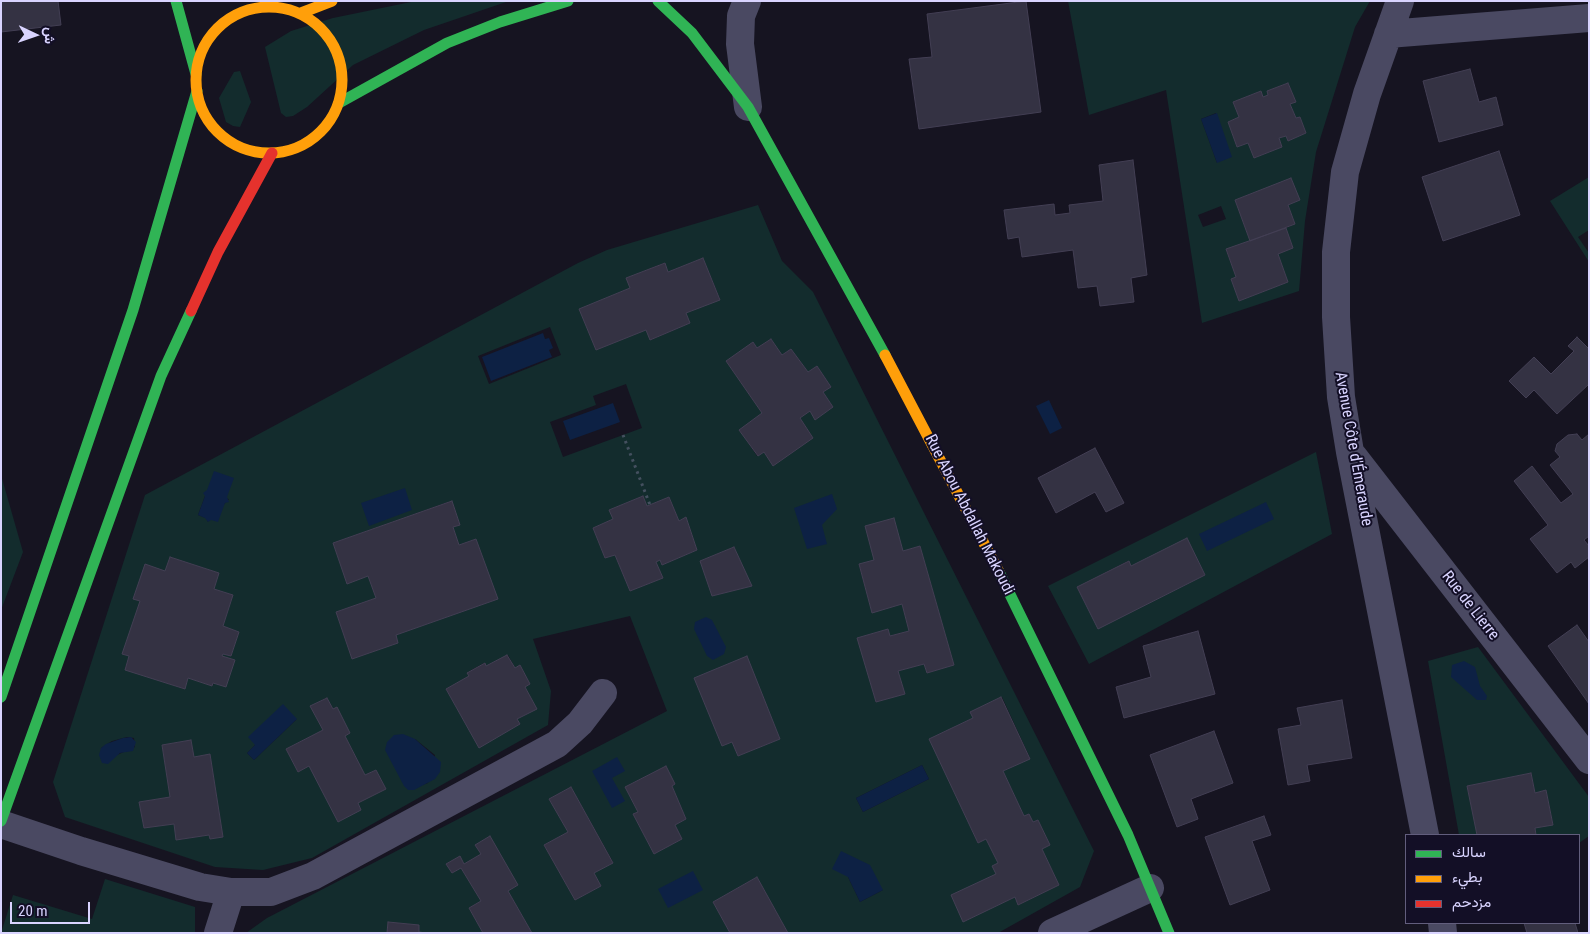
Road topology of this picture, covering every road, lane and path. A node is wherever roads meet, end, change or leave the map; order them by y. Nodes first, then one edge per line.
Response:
1 (176, 1) edge
2 (332, 1) edge
3 (568, 1) edge
4 (658, 1) edge
5 (747, 1) edge
6 (1400, 1) edge
7 (247, 5) edge
8 (300, 13) junction
9 (1589, 18) edge
10 (1388, 34) junction
11 (196, 74) junction
12 (197, 91) junction
13 (338, 103) junction
14 (748, 107) junction
15 (272, 153) junction
16 (624, 435) dead end
17 (1350, 452) junction
18 (650, 505) dead end
19 (603, 693) dead end
20 (1, 697) edge
21 (1589, 760) edge
22 (1, 822) edge
23 (1425, 834) edge
24 (1150, 888) junction
25 (231, 892) junction
26 (218, 933) edge
27 (1052, 933) edge
28 (1169, 933) edge

1 - 11 main road
2 - 8 main road
3 - 13 main road
4 - 14 main road, Rue Abou Abdallah Makoudi
5 - 14 street, Rue Abou Abdallah Makoudi
6 - 10 street, Avenue Côte d'Émeraude
7 - 8 main road
7 - 11 main road
8 - 13 main road
9 - 10 street
10 - 17 street, Avenue Côte d'Émeraude
11 - 12 main road
12 - 15 main road
12 - 20 main road
13 - 15 main road
14 - 24 main road, Rue Abou Abdallah Makoudi
15 - 22 main road
16 - 18 path
17 - 21 street, Rue de Lierre
17 - 23 street, Avenue Côte d'Émeraude
19 - 25 street
22 - 25 street
24 - 27 street
24 - 28 main road, Rue Abou Abdallah Makoudi
25 - 26 street

